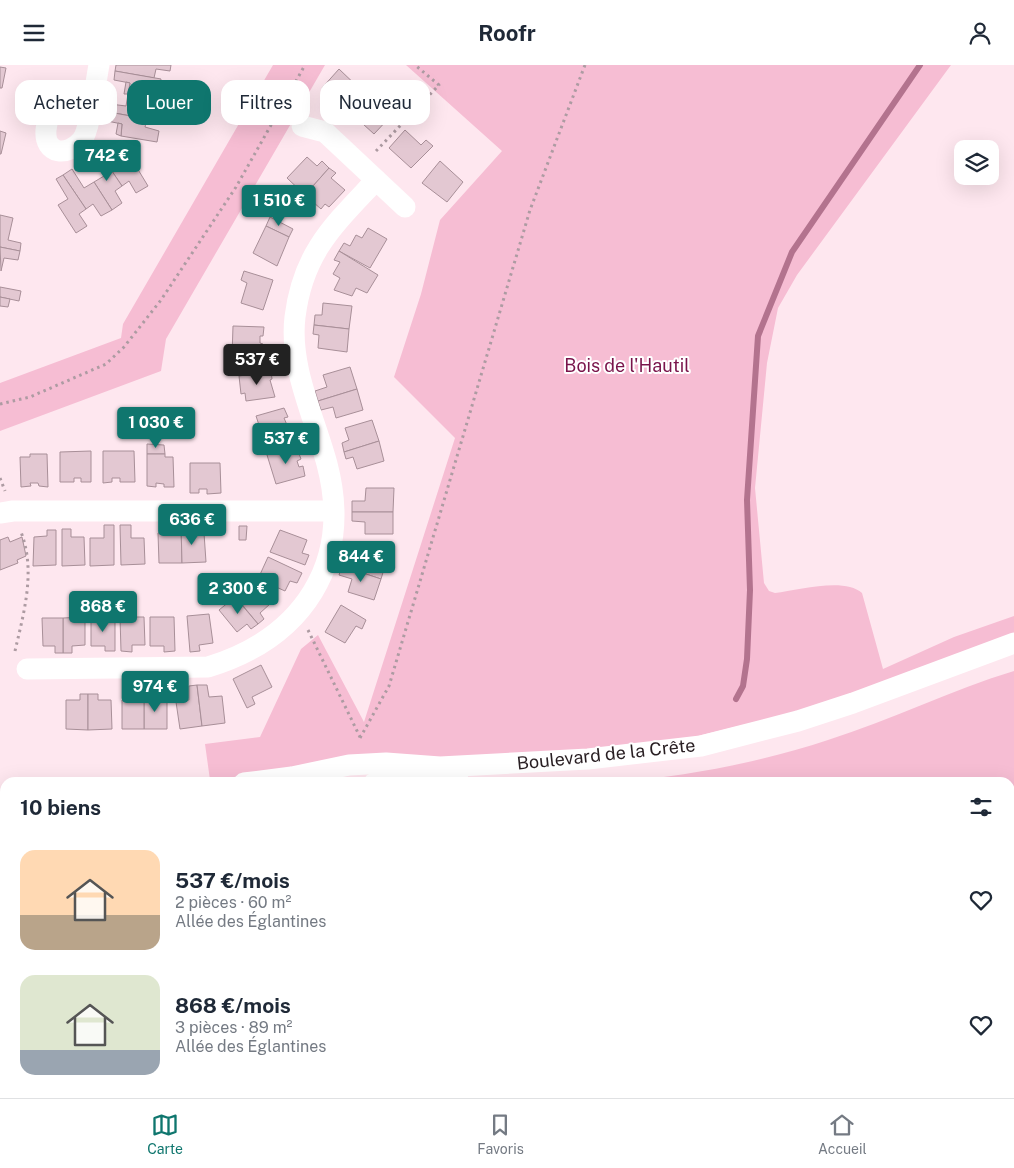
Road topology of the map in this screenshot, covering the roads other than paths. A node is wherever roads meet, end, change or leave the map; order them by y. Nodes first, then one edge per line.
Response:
1 (99, 65) edge
2 (96, 80) edge
3 (302, 126) dead end
4 (369, 173) junction
5 (405, 207) dead end
6 (333, 511) junction
7 (6, 512) edge
8 (1014, 643) edge
9 (1014, 655) edge
10 (20, 664) road end
11 (292, 777) edge
12 (508, 777) edge

1 - 2 street
3 - 4 street
4 - 5 street
4 - 6 street
6 - 7 street
6 - 10 street
8 - 11 street, Boulevard de la Crête
9 - 12 street, Boulevard de la Crête

